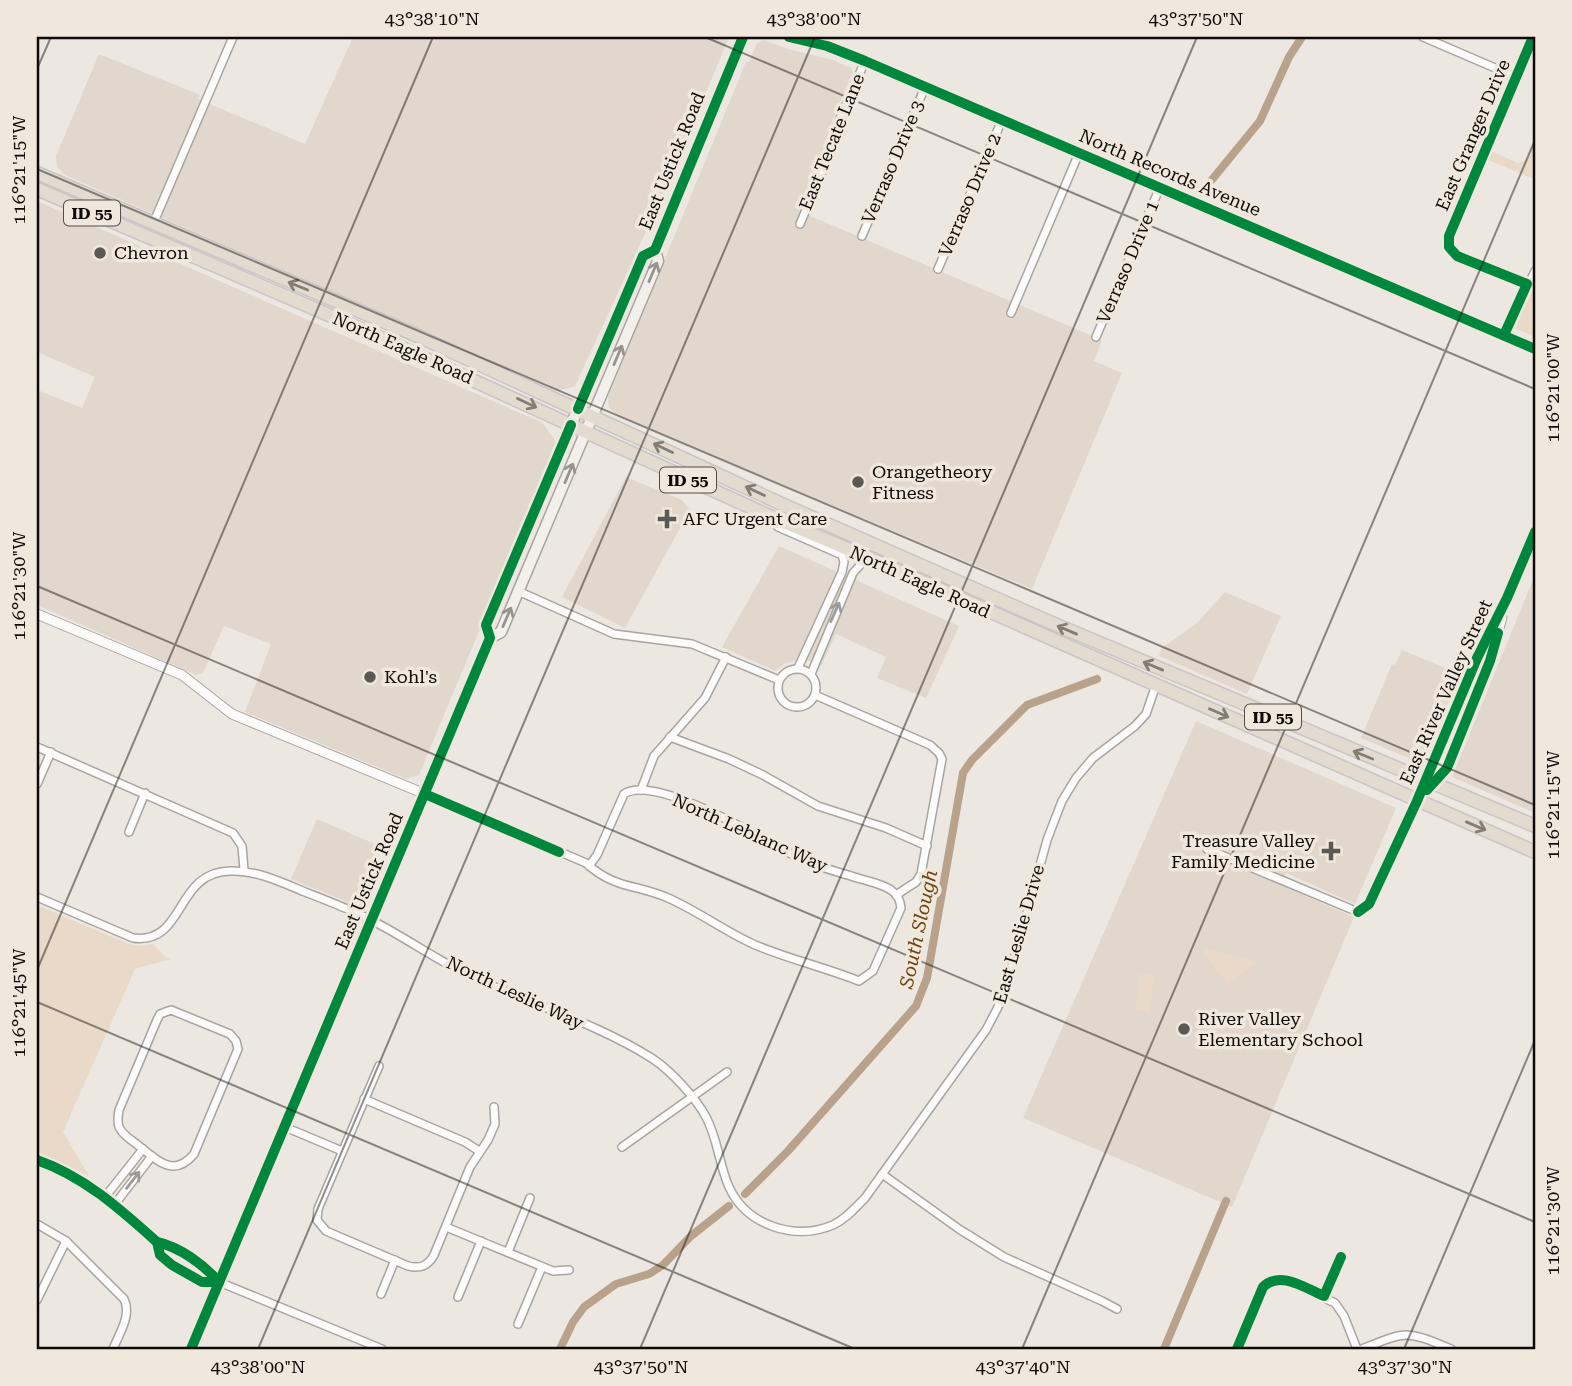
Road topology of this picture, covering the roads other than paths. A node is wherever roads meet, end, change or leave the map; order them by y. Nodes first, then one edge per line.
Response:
1 (233, 37) edge
2 (743, 37) edge
3 (789, 37) edge
4 (1423, 37) edge
5 (1533, 37) edge
6 (865, 61) junction
7 (1516, 77) junction
8 (925, 87) junction
9 (1002, 120) junction
10 (1079, 153) junction
11 (37, 173) edge
12 (37, 183) edge
13 (1160, 187) junction
14 (37, 189) edge
15 (153, 224) junction
16 (800, 224) dead end
17 (862, 236) dead end
18 (147, 237) junction
19 (655, 250) junction
20 (938, 269) dead end
21 (262, 271) junction
22 (1535, 271) edge
23 (1527, 284) junction
24 (1011, 313) dead end
25 (1504, 335) junction
26 (1096, 337) dead end
27 (1535, 349) edge
28 (578, 409) junction
29 (593, 416) junction
30 (571, 425) junction
31 (587, 432) junction
32 (765, 514) junction
33 (1535, 532) edge
34 (871, 559) junction
35 (932, 570) junction
36 (936, 589) junction
37 (518, 591) junction
38 (1507, 598) junction
39 (37, 614) edge
40 (1045, 620) junction
41 (490, 638) junction
42 (726, 657) junction
43 (798, 668) junction
44 (811, 674) junction
45 (779, 680) junction
46 (1156, 685) junction
47 (815, 695) junction
48 (670, 737) junction
49 (37, 747) edge
50 (51, 752) junction
51 (1429, 781) junction
52 (37, 784) edge
53 (641, 789) junction
54 (145, 793) junction
55 (425, 793) junction
56 (1417, 801) junction
57 (1535, 826) edge
58 (129, 832) dead end
59 (927, 846) junction
60 (1207, 849) dead end
61 (1535, 852) edge
62 (589, 866) junction
63 (244, 870) junction
64 (896, 895) junction
65 (37, 897) edge
66 (372, 920) junction
67 (379, 1066) dead end
68 (727, 1072) dead end
69 (693, 1097) junction
70 (365, 1099) junction
71 (494, 1107) dead end
72 (285, 1127) junction
73 (622, 1147) dead end
74 (143, 1149) junction
75 (478, 1151) junction
76 (342, 1152) junction
77 (152, 1156) junction
78 (37, 1160) edge
79 (882, 1174) junction
80 (105, 1197) junction
81 (735, 1197) joint
82 (530, 1198) dead end
83 (115, 1204) junction
84 (37, 1224) edge
85 (446, 1227) junction
86 (66, 1241) junction
87 (481, 1241) junction
88 (157, 1242) junction
89 (508, 1252) junction
90 (1340, 1256) dead end
91 (395, 1260) junction
92 (542, 1267) junction
93 (569, 1270) dead end
94 (219, 1282) junction
95 (381, 1294) dead end
96 (1324, 1296) junction
97 (458, 1297) dead end
98 (37, 1300) edge
99 (1117, 1309) dead end
100 (518, 1324) dead end
101 (113, 1349) edge
102 (191, 1349) edge
103 (382, 1349) edge
104 (1237, 1349) edge
105 (1360, 1349) edge
106 (1451, 1349) edge

1 - 15 street
2 - 19 main road, East Ustick Road
3 - 6 street, North Records Avenue
4 - 7 street
5 - 7 street, East Granger Drive
6 - 8 street, North Records Avenue
6 - 16 street, East Tecate Lane
7 - 23 street, East Granger Drive
8 - 9 street, North Records Avenue
8 - 17 street, Verraso Drive 3
9 - 10 street, North Records Avenue
9 - 20 street, Verraso Drive 2
10 - 13 street, North Records Avenue
10 - 24 street
11 - 15 highway, North Eagle Road / ID 55
12 - 15 highway
13 - 25 street, North Records Avenue
13 - 26 street, Verraso Drive 1
14 - 18 highway, North Eagle Road / ID 55
15 - 21 highway, North Eagle Road / ID 55
18 - 21 highway
18 -> 30 highway, North Eagle Road / ID 55
19 - 28 main road, East Ustick Road
29 -> 19 main road, East Ustick Road
28 -> 21 highway, North Eagle Road / ID 55
22 - 23 street
23 - 25 street
25 - 27 street, North Records Avenue
28 - 29 highway, North Eagle Road / ID 55
28 - 30 main road, East Ustick Road
29 - 31 main road, East Ustick Road
35 -> 29 highway, North Eagle Road / ID 55
30 - 31 highway, North Eagle Road / ID 55
30 - 41 main road, East Ustick Road
31 - 32 highway, North Eagle Road / ID 55
37 -> 31 main road, East Ustick Road
32 - 34 highway, North Eagle Road / ID 55
32 - 43 street
33 - 38 street, East River Valley Street
34 - 35 highway
34 - 36 highway, North Eagle Road / ID 55
44 -> 34 street
35 - 40 highway, North Eagle Road / ID 55
36 - 40 highway
36 - 46 highway, North Eagle Road / ID 55
41 -> 37 main road, East Ustick Road
37 - 42 street
38 - 51 street, East River Valley Street
38 - 51 street, East River Valley Street
39 - 55 street
51 -> 40 highway, North Eagle Road / ID 55
41 - 55 main road, East Ustick Road
42 - 45 street
42 - 48 street
43 - 44 street
43 - 45 street
44 - 47 street
45 - 47 street
46 -> 56 highway, North Eagle Road / ID 55
46 - 79 street, East Leslie Drive
47 - 59 street
48 - 53 street
48 - 59 street
49 - 50 street
50 - 52 street
50 - 54 street
51 - 56 street, East River Valley Street
51 - 57 highway, North Eagle Road / ID 55
53 - 62 street
53 - 64 street, North Leblanc Way
54 - 58 street
54 - 63 street
55 - 62 street
55 - 66 main road, East Ustick Road
56 - 60 street, East River Valley Street
56 -> 61 highway, North Eagle Road / ID 55
59 - 64 street
62 - 64 street
63 - 65 street, North Leslie Way
63 - 66 street, North Leslie Way
66 - 69 street, North Leslie Way
66 - 72 main road, East Ustick Road
67 - 70 street
68 - 69 street
69 - 73 street
69 - 81 street, North Leslie Way
70 - 75 street
70 - 76 street
71 - 75 street
72 - 76 street
72 - 94 main road, East Ustick Road
74 - 77 street
74 - 77 street
74 - 80 street
75 - 85 street
76 - 91 street
83 -> 77 street
78 - 80 street
79 - 81 street, East Leslie Drive
79 - 99 street
80 - 83 street
82 - 89 street
83 - 88 street
84 - 86 street
85 - 87 street
85 - 91 street
86 - 98 street
86 - 101 street
87 - 89 street
87 - 97 street
88 - 94 street
88 - 94 street
89 - 92 street
90 - 96 street
91 - 95 street
92 - 93 street
92 - 100 street
94 - 102 main road, East Ustick Road
94 - 103 street
96 - 104 street
96 - 105 street
105 - 106 street

